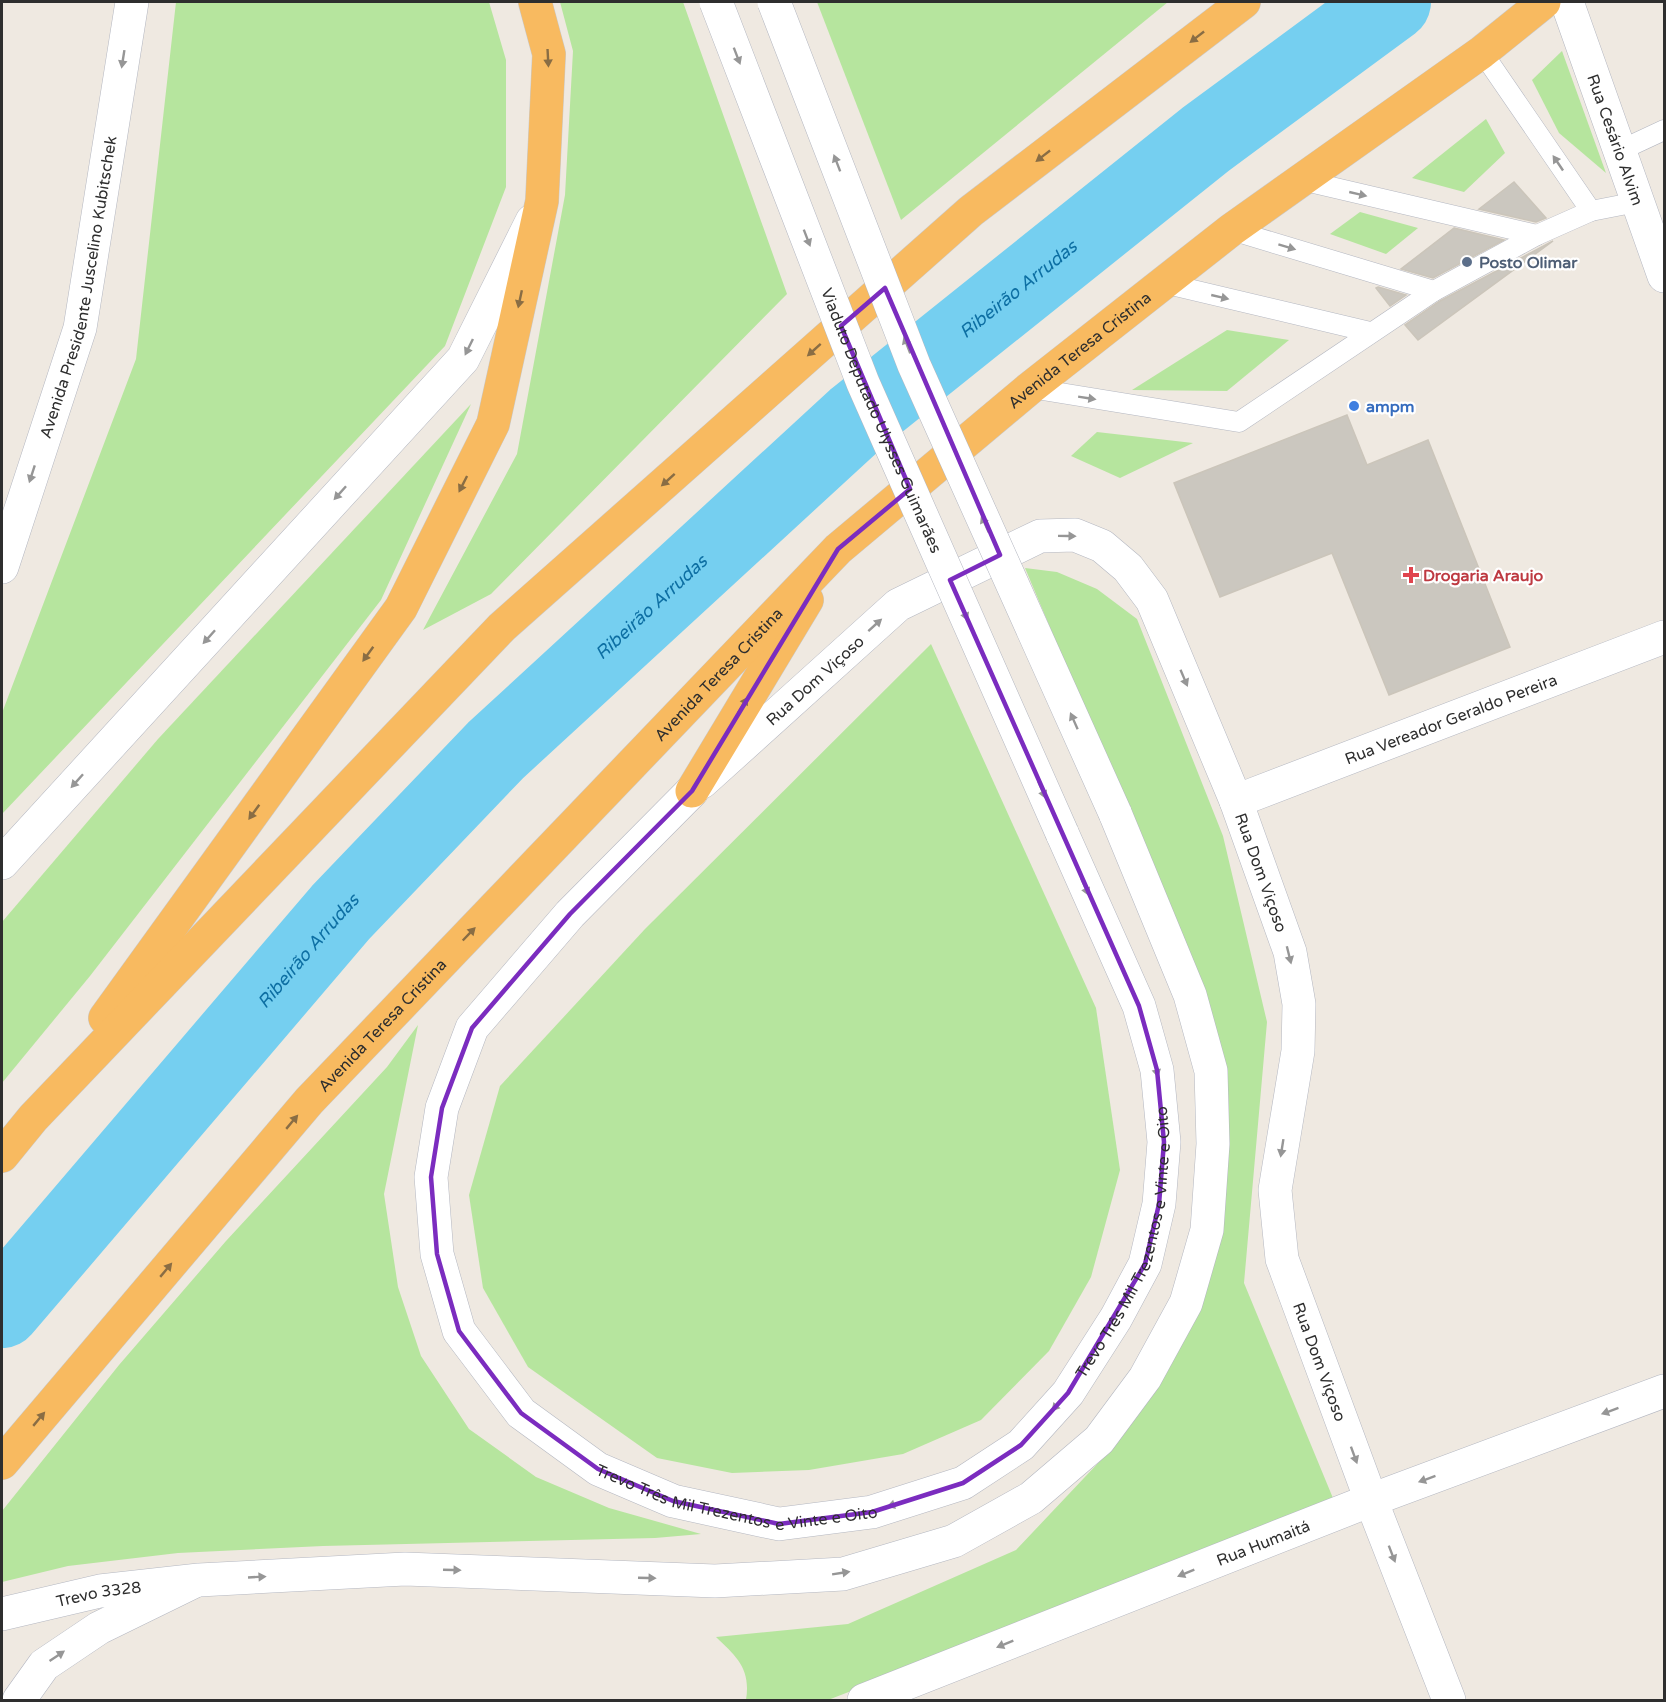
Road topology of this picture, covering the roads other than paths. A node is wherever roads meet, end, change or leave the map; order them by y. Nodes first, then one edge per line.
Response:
1 (132, 2) edge
2 (535, 2) edge
3 (717, 2) edge
4 (774, 2) edge
5 (1244, 2) edge
6 (1544, 2) edge
7 (1567, 2) edge
8 (1482, 52) junction
9 (1665, 130) edge
10 (1619, 151) junction
11 (1301, 180) junction
12 (542, 201) junction
13 (1638, 202) junction
14 (1591, 212) junction
15 (1231, 230) junction
16 (1537, 234) junction
17 (1665, 276) edge
18 (1163, 284) junction
19 (1434, 291) junction
20 (1370, 332) junction
21 (1030, 388) junction
22 (838, 549) junction
23 (2, 567) edge
24 (1665, 637) edge
25 (692, 791) junction
26 (1236, 801) junction
27 (1062, 834) joint
28 (2, 863) edge
29 (33, 1118) junction
30 (2, 1155) edge
31 (1665, 1391) edge
32 (2, 1463) edge
33 (1371, 1500) junction
34 (199, 1580) junction
35 (2, 1614) edge
36 (19, 1701) edge
37 (864, 1701) edge
38 (1449, 1701) edge

1 -> 23 main road, Avenida Presidente Juscelino Kubitschek
2 -> 12 highway
3 -> 27 main road, Viaduto Deputado Ulysses Guimarães, bridge
34 -> 4 main road, bridge
5 -> 29 highway
6 - 8 highway, Avenida Teresa Cristina
7 - 10 main road, Rua Cesário Alvim
8 - 11 highway, Avenida Teresa Cristina
14 -> 8 lane
9 - 10 lane
10 - 13 main road, Rua Cesário Alvim
11 - 15 highway, Avenida Teresa Cristina
11 -> 16 lane
12 -> 28 main road
12 -> 29 highway
13 - 14 lane
13 - 17 main road, Rua Cesário Alvim
14 - 16 lane
15 - 18 highway, Avenida Teresa Cristina
15 -> 19 lane
16 - 19 lane
18 -> 20 lane
18 - 21 highway, Avenida Teresa Cristina
19 - 20 lane
21 -> 20 lane
21 - 22 highway, Avenida Teresa Cristina
25 -> 22 highway
32 -> 22 highway, Avenida Teresa Cristina
24 - 26 main road, Rua Vereador Geraldo Pereira
25 -> 26 main road, Rua Dom Viçoso
27 -> 25 main road, Trevo Três Mil Trezentos e Vinte e Oito
26 -> 33 main road, Rua Dom Viçoso
29 - 30 highway
31 -> 33 main road, Rua Humaitá
33 -> 37 main road, Rua Humaitá
33 -> 38 main road, Rua Dom Viçoso
34 - 35 main road, Trevo 3328
36 -> 34 main road

